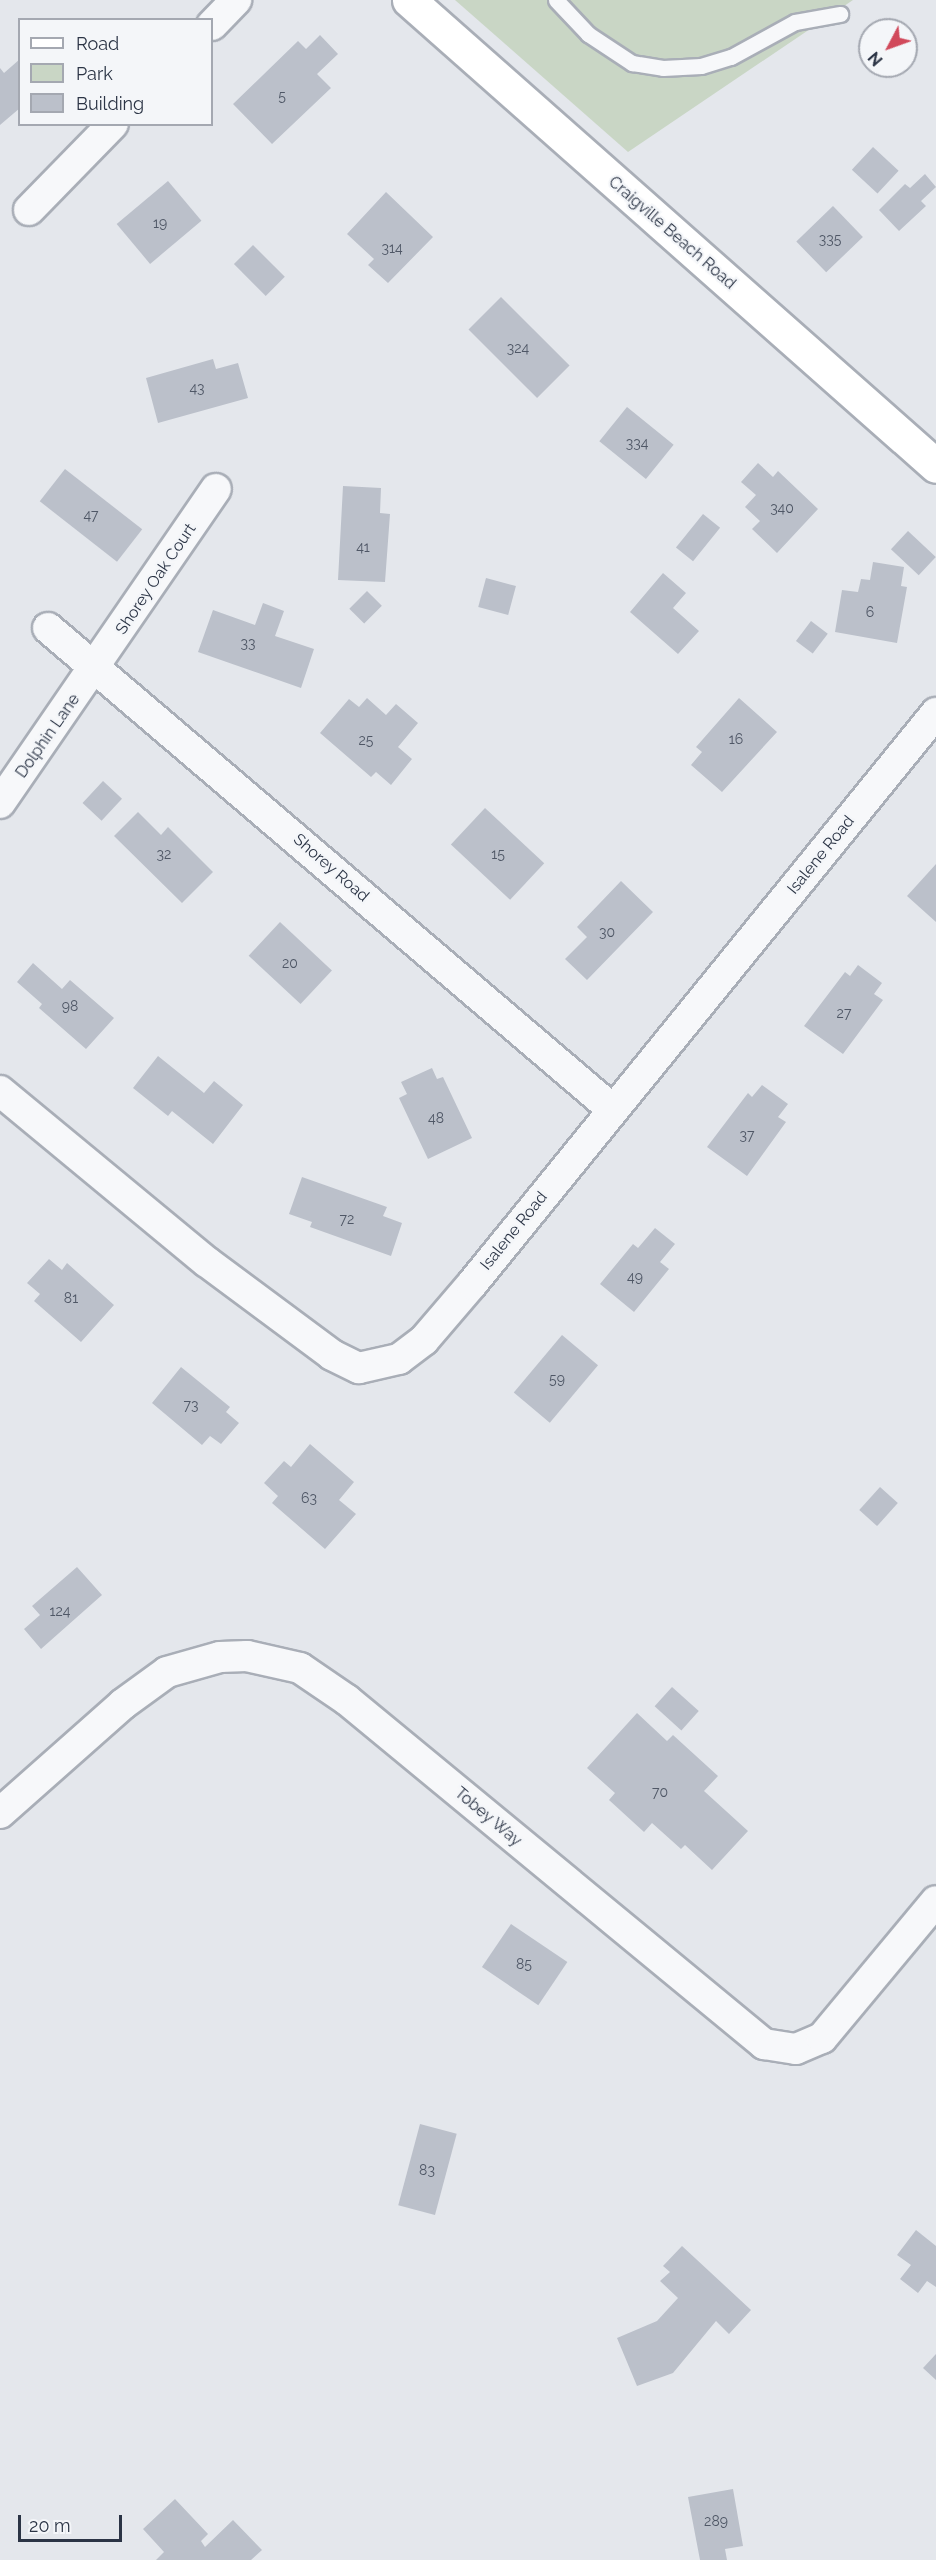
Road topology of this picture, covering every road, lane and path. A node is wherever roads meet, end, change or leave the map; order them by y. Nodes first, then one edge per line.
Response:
1 (236, 0) edge
2 (409, 0) edge
3 (556, 0) edge
4 (840, 14) dead end
5 (213, 24) edge
6 (111, 126) edge
7 (29, 210) dead end
8 (936, 466) edge
9 (216, 489) dead end
10 (48, 628) dead end
11 (96, 668) junction
12 (936, 713) edge
13 (0, 803) edge
14 (0, 1090) edge
15 (612, 1109) junction
16 (0, 1813) edge
17 (936, 1901) edge

1 - 5 street
2 - 8 main road, Craigville Beach Road
3 - 4 lane
6 - 7 street
9 - 11 street, Shorey Oak Court
10 - 11 street, Shorey Road
11 - 13 street, Dolphin Lane
11 - 15 street, Shorey Road
12 - 15 street, Isalene Road
14 - 15 street, Isalene Road
16 - 17 street, Tobey Way

